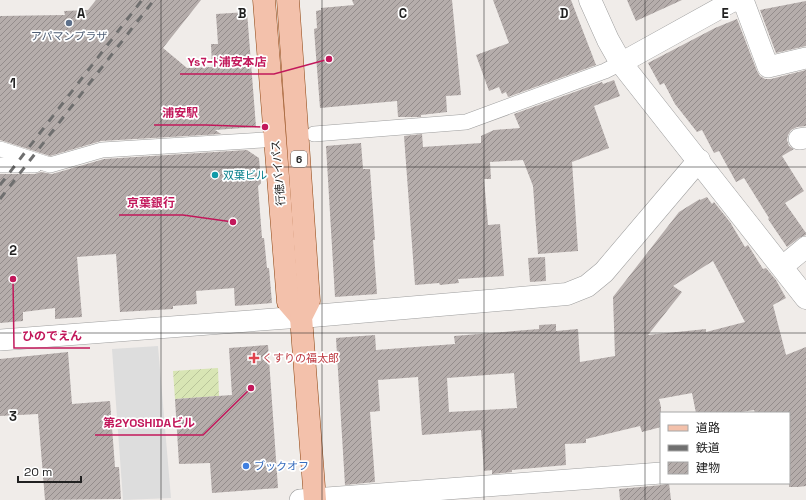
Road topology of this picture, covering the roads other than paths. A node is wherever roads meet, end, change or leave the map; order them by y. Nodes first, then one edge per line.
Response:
1 (264, 0) edge
2 (288, 0) edge
3 (590, 0) edge
4 (736, 1) edge
5 (806, 58) edge
6 (621, 63) junction
7 (314, 134) dead end
8 (263, 140) dead end
9 (0, 149) edge
10 (699, 160) junction
11 (0, 165) edge
12 (50, 165) junction
13 (806, 247) edge
14 (782, 267) junction
15 (806, 298) edge
16 (301, 317) junction
17 (0, 340) edge
18 (660, 473) edge
19 (310, 500) edge

1 - 16 main road, 行徳バイパス / 6
2 - 16 main road, 行徳バイパス / 6
3 - 6 street
4 - 5 street
4 - 6 street
6 - 7 street
6 - 10 street
8 - 12 street
9 - 12 street
10 - 14 street
10 - 16 street
11 - 12 street
13 - 14 street
14 - 15 street
16 - 17 street
16 - 19 main road, 行徳バイパス / 6
18 - 19 street

